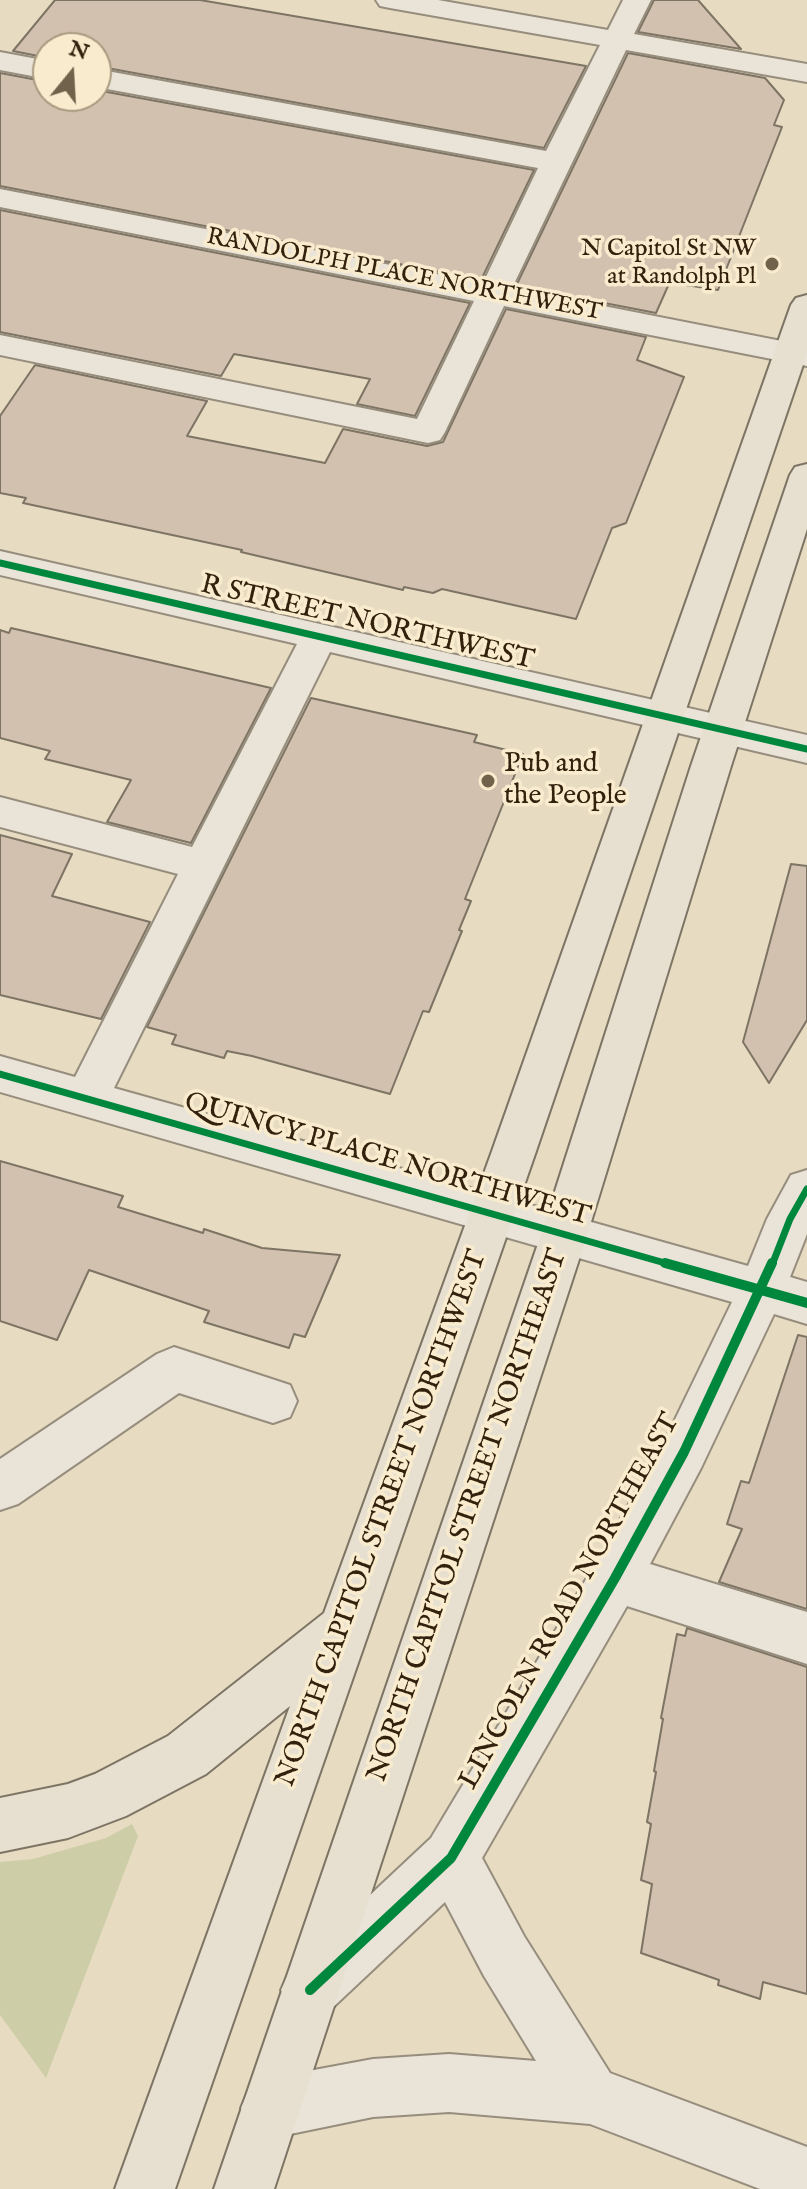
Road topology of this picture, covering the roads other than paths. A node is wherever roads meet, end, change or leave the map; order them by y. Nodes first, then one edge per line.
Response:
1 (390, 0) edge
2 (637, 0) edge
3 (617, 40) junction
4 (0, 61) edge
5 (32, 67) edge
6 (807, 73) edge
7 (112, 81) edge
8 (556, 162) junction
9 (0, 198) edge
10 (495, 293) junction
11 (807, 305) edge
12 (0, 345) edge
13 (799, 354) edge
14 (807, 475) edge
15 (0, 563) edge
16 (319, 637) junction
17 (664, 717) junction
18 (723, 730) junction
19 (807, 749) edge
20 (0, 812) edge
21 (203, 865) junction
22 (0, 1074) edge
23 (87, 1098) junction
24 (807, 1189) edge
25 (492, 1212) junction
26 (564, 1235) junction
27 (784, 1297) edge
28 (273, 1401) dead end
29 (0, 1487) edge
30 (615, 1578) junction
31 (344, 1630) junction
32 (807, 1638) edge
33 (0, 1825) edge
34 (451, 1858) junction
35 (310, 1990) junction
36 (590, 2095) junction
37 (271, 2108) junction
38 (807, 2177) edge
39 (145, 2189) edge
40 (244, 2189) edge

1 - 3 street
2 - 3 street
3 - 6 street
3 - 8 street
4 - 5 street
7 - 8 street
8 - 10 street
9 - 10 street, RANDOLPH PLACE NORTHWEST
10 - 12 street
10 - 13 street, RANDOLPH PLACE NORTHWEST
11 - 13 main road, NORTH CAPITOL STREET NORTHWEST
13 - 17 main road, NORTH CAPITOL STREET NORTHWEST
14 - 18 main road, NORTH CAPITOL STREET NORTHEAST
15 - 16 street, R STREET NORTHWEST
16 - 17 street, R STREET NORTHWEST
16 - 21 street
17 - 18 street, R STREET NORTHWEST
17 - 25 main road, NORTH CAPITOL STREET NORTHWEST
18 - 19 street, R STREET NORTHWEST
18 - 26 main road, NORTH CAPITOL STREET NORTHEAST
20 - 21 street
21 - 23 street
22 - 23 street, QUINCY PLACE NORTHWEST
23 - 25 street, QUINCY PLACE NORTHWEST
24 - 27 street, LINCOLN ROAD NORTHEAST
25 - 26 street, QUINCY PLACE NORTHWEST
25 - 31 main road, NORTH CAPITOL STREET NORTHWEST
26 - 27 street, QUINCY PLACE NORTHWEST
26 - 35 main road, NORTH CAPITOL STREET NORTHEAST
27 - 30 street, LINCOLN ROAD NORTHEAST
28 - 29 street
30 - 32 street
30 - 34 street, LINCOLN ROAD NORTHEAST
31 - 33 main road
31 - 39 main road, NORTH CAPITOL STREET NORTHWEST
34 - 35 street, LINCOLN ROAD NORTHEAST
34 - 36 street
35 - 37 main road, NORTH CAPITOL STREET NORTHEAST
36 - 37 street
36 - 38 street
37 - 40 main road, NORTH CAPITOL STREET NORTHEAST

